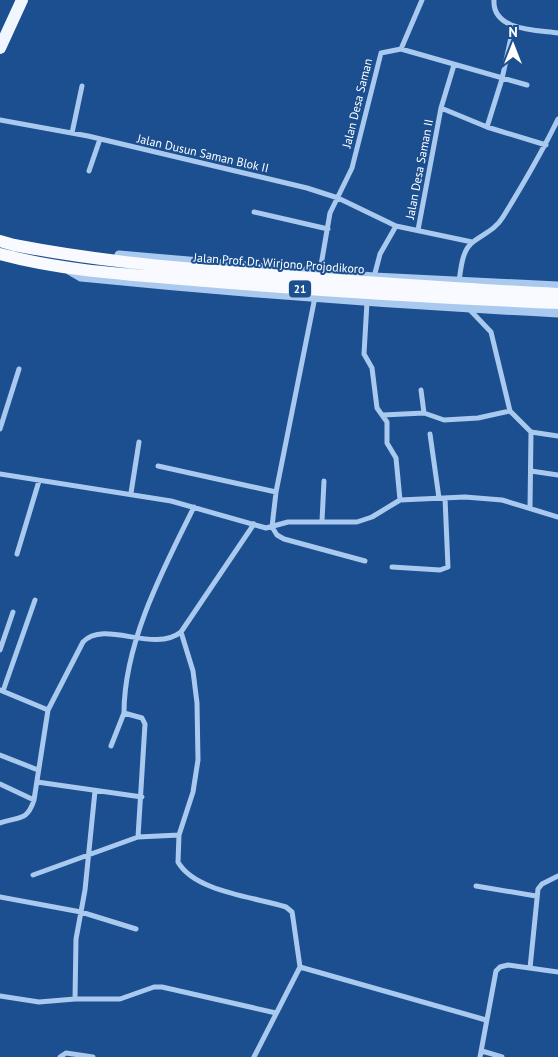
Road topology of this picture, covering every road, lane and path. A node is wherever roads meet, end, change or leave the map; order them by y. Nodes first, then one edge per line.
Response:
1 (22, 0) edge
2 (422, 0) edge
3 (494, 0) edge
4 (513, 28) junction
5 (558, 33) edge
6 (0, 48) edge
7 (400, 49) junction
8 (454, 64) junction
9 (502, 78) junction
10 (527, 85) dead end
11 (82, 86) dead end
12 (441, 108) junction
13 (558, 119) edge
14 (0, 120) edge
15 (487, 128) junction
16 (72, 133) junction
17 (100, 139) junction
18 (546, 145) junction
19 (89, 171) dead end
20 (338, 198) junction
21 (254, 212) dead end
22 (396, 226) junction
23 (328, 229) junction
24 (418, 230) junction
25 (0, 241) edge
26 (472, 242) junction
27 (0, 254) edge
28 (44, 257) junction
29 (62, 260) junction
30 (320, 271) junction
31 (374, 277) junction
32 (459, 281) junction
33 (168, 282) junction
34 (558, 286) edge
35 (558, 294) edge
36 (315, 297) junction
37 (368, 302) junction
38 (558, 303) edge
39 (469, 308) junction
40 (558, 312) edge
41 (19, 369) dead end
42 (421, 390) dead end
43 (510, 412) junction
44 (424, 413) junction
45 (383, 415) junction
46 (0, 429) edge
47 (531, 432) junction
48 (430, 434) dead end
49 (558, 436) edge
50 (139, 442) dead end
51 (158, 466) dead end
52 (531, 471) junction
53 (0, 474) edge
54 (558, 475) edge
55 (39, 481) junction
56 (324, 481) dead end
57 (276, 492) junction
58 (131, 493) junction
59 (442, 498) junction
60 (400, 500) junction
61 (194, 506) junction
62 (530, 508) junction
63 (558, 517) edge
64 (322, 522) junction
65 (254, 524) junction
66 (272, 527) junction
67 (17, 554) dead end
68 (365, 561) dead end
69 (392, 567) dead end
70 (35, 600) dead end
71 (13, 612) dead end
72 (181, 632) junction
73 (136, 639) junction
74 (0, 650) edge
75 (2, 690) edge
76 (48, 710) junction
77 (124, 713) junction
78 (111, 746) dead end
79 (0, 755) edge
80 (38, 770) junction
81 (37, 782) junction
82 (0, 784) edge
83 (95, 791) junction
84 (142, 797) junction
85 (34, 800) junction
86 (0, 823) edge
87 (179, 835) junction
88 (138, 837) junction
89 (88, 857) junction
90 (33, 875) dead end
91 (558, 876) edge
92 (476, 886) dead end
93 (0, 896) edge
94 (536, 896) junction
95 (81, 912) junction
96 (136, 929) dead end
97 (300, 967) junction
98 (530, 968) junction
99 (558, 972) edge
100 (0, 996) edge
101 (75, 999) junction
102 (276, 1013) junction
103 (486, 1020) junction
104 (481, 1054) edge
105 (60, 1057) edge
106 (93, 1057) edge
107 (254, 1057) edge
108 (502, 1057) edge

1 - 6 main road
2 - 7 street
3 - 4 street
4 - 5 street
4 - 9 street
7 - 8 street
7 - 20 street, Jalan Desa Saman
8 - 9 street
8 - 12 street, Jalan Desa Saman II
9 - 10 street
9 - 15 street
11 - 16 street
12 - 15 street
12 - 24 street, Jalan Desa Saman II
13 - 18 street
14 - 16 street, Jalan Dusun Saman Blok II
15 - 18 street
16 - 17 street, Jalan Dusun Saman Blok II
17 - 19 street
17 - 20 street, Jalan Dusun Saman Blok II
18 - 26 street
20 - 22 street, Jalan Dusun Saman Blok II
20 - 23 street, Jalan Desa Saman
21 - 23 street
22 - 24 street, Jalan Desa Saman II
22 - 31 street, Jalan Desa Saman II
23 - 30 street, Jalan Desa Saman
24 - 26 street
25 - 28 highway, 21
26 - 32 street
27 - 28 highway, 21
28 - 29 highway, 21
29 - 30 street
29 - 33 highway, 21
29 - 35 highway, Jalan Prof. Dr. Wirjono Projodikoro / 21
30 - 31 street
31 - 32 street
32 - 34 street
33 - 36 street
33 - 38 highway, 21
36 - 37 street
36 - 57 street
37 - 39 street
37 - 45 street
39 - 40 street
39 - 43 street
41 - 46 street
42 - 44 street
43 - 44 street
43 - 47 street
44 - 45 street
45 - 60 street
47 - 49 street
47 - 52 street
48 - 59 street
50 - 58 street
51 - 57 street
52 - 54 street
52 - 62 street
53 - 55 street
55 - 58 street
55 - 67 street
56 - 64 street
57 - 66 street
58 - 61 street
59 - 60 street
59 - 62 street
59 - 69 street
60 - 64 street
61 - 65 street
61 - 73 street
62 - 63 street
64 - 66 street
65 - 66 street
65 - 72 street
66 - 68 street
70 - 75 street
71 - 74 street
72 - 73 street
72 - 87 street
73 - 76 street
73 - 77 street
75 - 76 street
76 - 80 street
77 - 78 street
77 - 84 street
79 - 80 street
80 - 81 street
81 - 83 street
81 - 85 street
82 - 85 street
83 - 84 street
83 - 89 street
84 - 88 street
85 - 86 street
87 - 88 street
87 - 97 street
88 - 89 street
89 - 90 street
89 - 95 street
91 - 94 street
92 - 94 street
93 - 95 street
94 - 98 street
95 - 96 street
95 - 101 street
97 - 102 street
97 - 103 street
98 - 99 street
98 - 103 street
100 - 101 street
101 - 102 street
102 - 107 street
103 - 104 street
104 - 108 street
105 - 106 street

